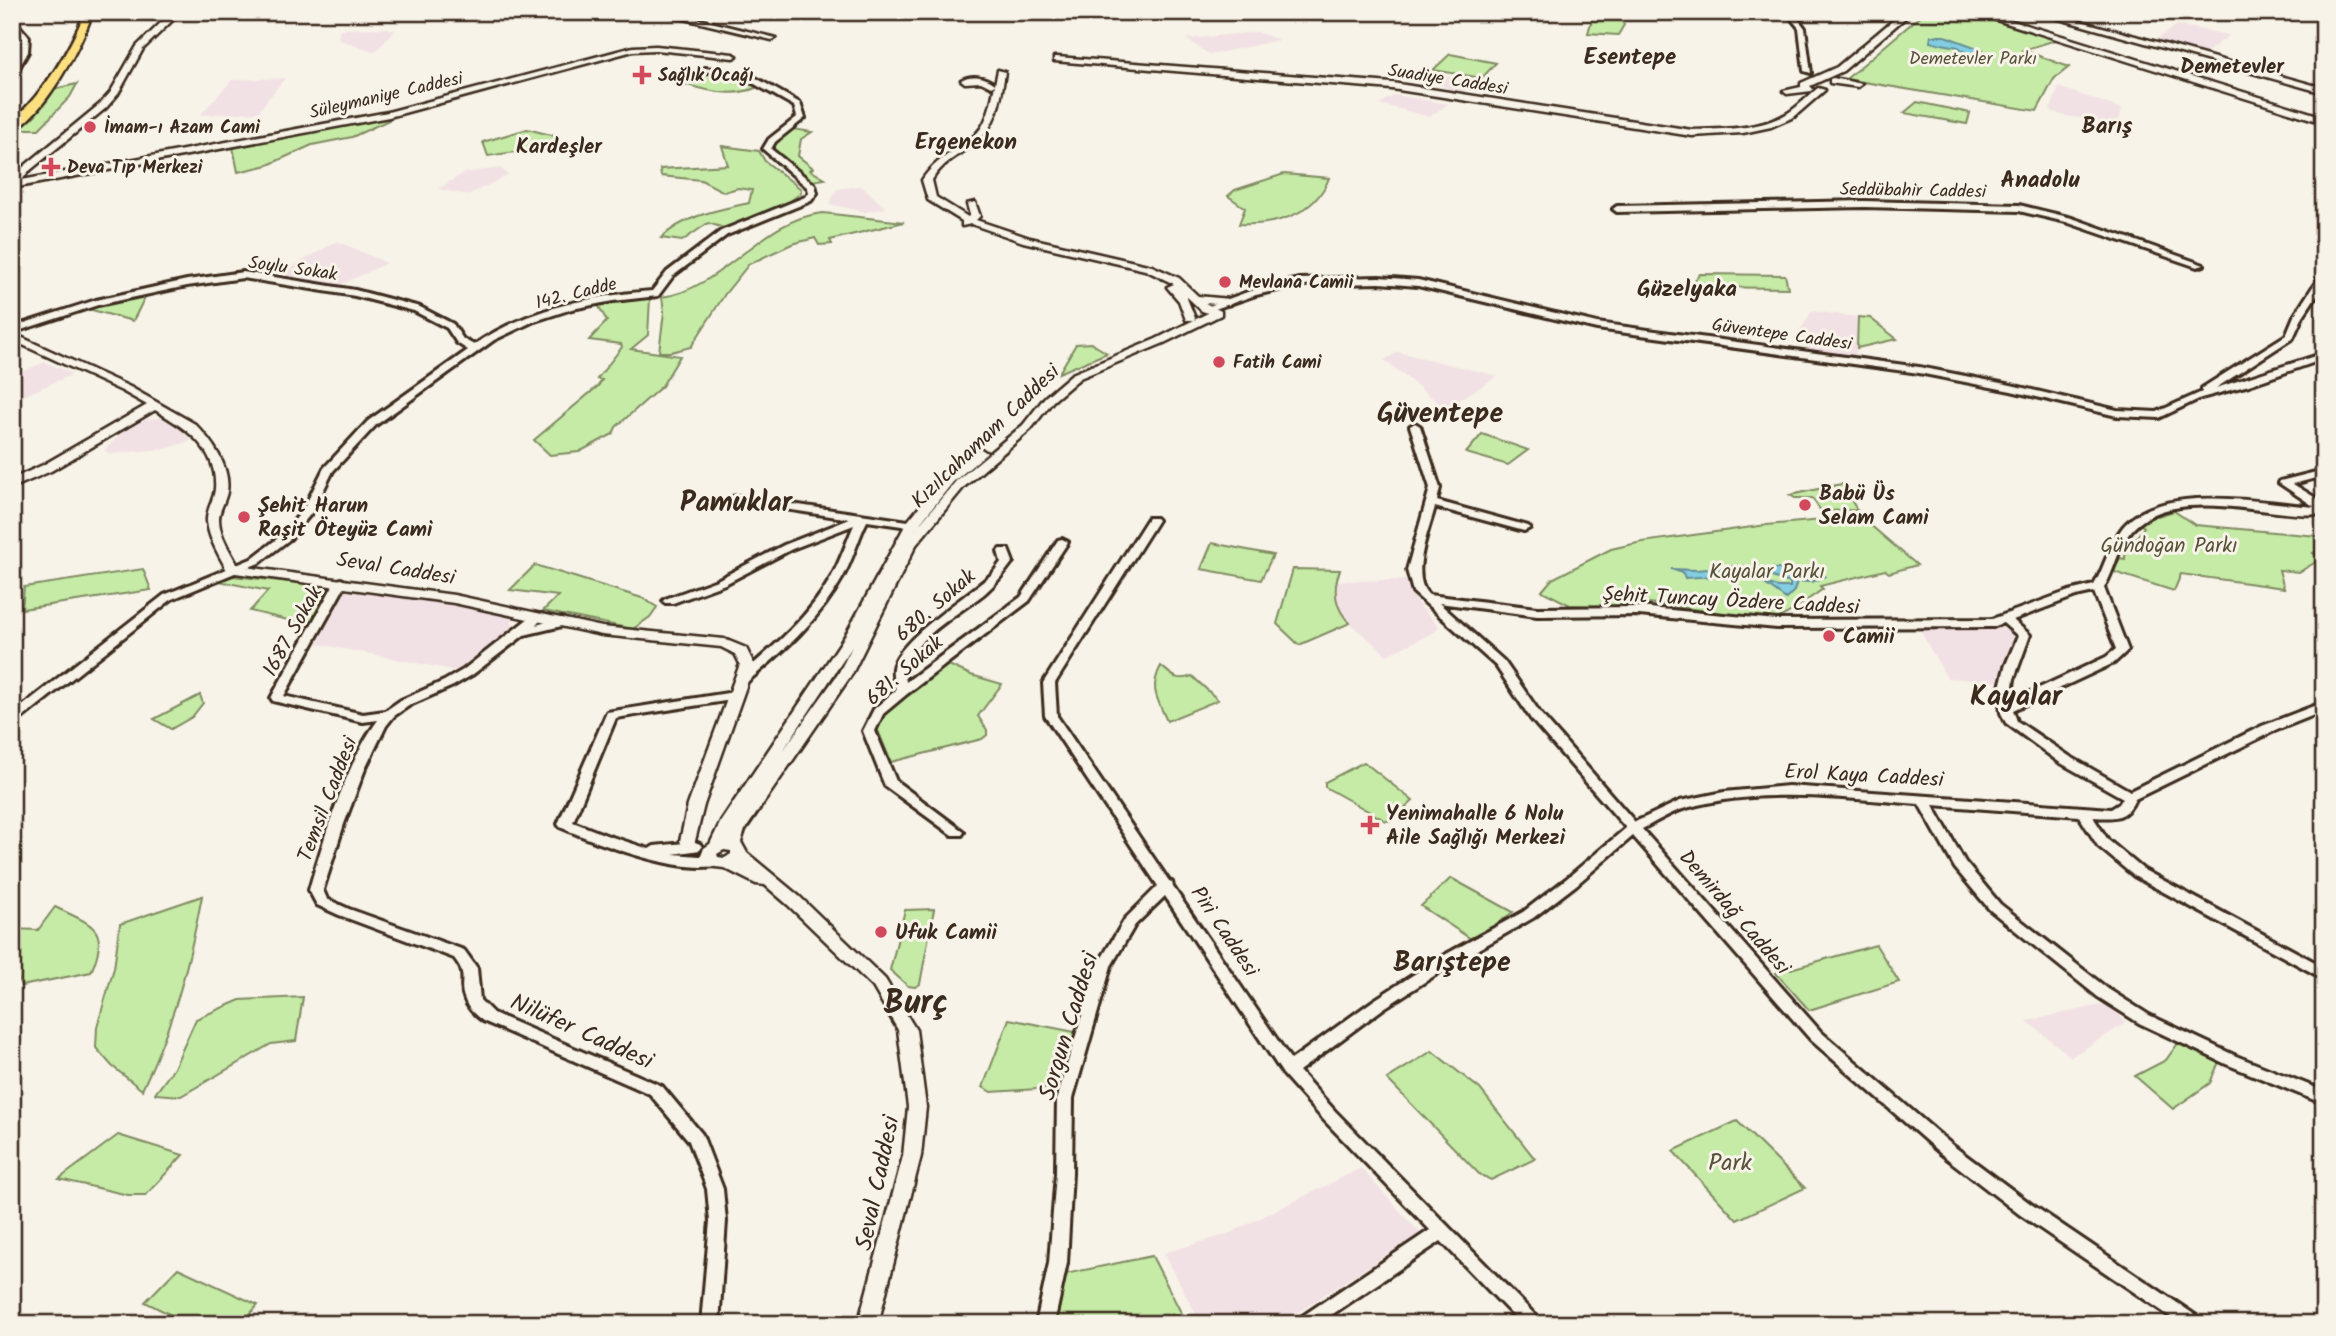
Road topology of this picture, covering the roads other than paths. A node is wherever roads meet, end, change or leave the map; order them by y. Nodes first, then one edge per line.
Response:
1 (80, 12) edge
2 (89, 12) edge
3 (171, 12) edge
4 (177, 12) edge
5 (659, 12) edge
6 (1789, 12) edge
7 (1908, 12) edge
8 (1919, 12) edge
9 (1975, 12) edge
10 (2038, 12) edge
11 (12, 20) edge
12 (772, 38) dead end
13 (733, 56) dead end
14 (1074, 56) dead end
15 (1058, 59) dead end
16 (708, 70) dead end
17 (12, 73) edge
18 (1815, 75) junction
19 (995, 77) junction
20 (965, 80) dead end
21 (1834, 80) junction
22 (1807, 88) junction
23 (1821, 90) junction
24 (2324, 91) edge
25 (12, 117) edge
26 (2324, 120) edge
27 (12, 128) edge
28 (974, 135) junction
29 (13, 183) edge
30 (923, 187) junction
31 (1617, 209) dead end
32 (965, 218) junction
33 (1100, 259) junction
34 (2200, 265) dead end
35 (2324, 276) edge
36 (1195, 296) junction
37 (1229, 302) junction
38 (1211, 311) junction
39 (1194, 320) junction
40 (12, 330) edge
41 (12, 336) edge
42 (475, 350) junction
43 (2324, 356) edge
44 (135, 394) junction
45 (2197, 396) junction
46 (152, 405) junction
47 (183, 422) junction
48 (122, 423) junction
49 (1415, 426) dead end
50 (2324, 472) edge
51 (12, 484) edge
52 (737, 499) dead end
53 (1431, 503) junction
54 (2322, 508) edge
55 (864, 517) junction
56 (1152, 520) dead end
57 (916, 525) junction
58 (1524, 527) dead end
59 (1062, 542) dead end
60 (1004, 551) dead end
61 (233, 569) junction
62 (341, 582) junction
63 (2098, 588) junction
64 (1425, 597) junction
65 (669, 601) dead end
66 (513, 611) junction
67 (538, 617) junction
68 (2006, 620) junction
69 (562, 622) junction
70 (517, 634) junction
71 (743, 679) junction
72 (903, 691) junction
73 (734, 696) junction
74 (2324, 706) edge
75 (2007, 708) junction
76 (387, 715) junction
77 (12, 720) edge
78 (2130, 796) junction
79 (1923, 800) junction
80 (2084, 813) junction
81 (1634, 828) junction
82 (957, 832) dead end
83 (715, 851) junction
84 (643, 852) junction
85 (1167, 885) junction
86 (2324, 974) edge
87 (488, 1017) joint
88 (1289, 1070) junction
89 (2324, 1098) edge
90 (1442, 1231) junction
91 (710, 1324) edge
92 (868, 1324) edge
93 (1045, 1324) edge
94 (1304, 1324) edge
95 (1532, 1324) edge
96 (2195, 1324) edge

1 - 25 main road
2 - 27 main road
3 - 29 main road
4 - 29 main road
5 - 12 main road
6 - 18 street
7 - 18 main road, Suadiye Caddesi
8 - 21 main road, Suadiye Caddesi
9 - 26 main road
10 - 24 main road
11 - 17 street
13 - 29 main road, Süleymaniye Caddesi
14 - 22 main road, Suadiye Caddesi
15 - 23 main road, Suadiye Caddesi
16 - 42 street, 142. Cadde
18 - 21 main road
18 - 22 main road, Suadiye Caddesi
19 - 20 main road
19 - 28 main road
19 - 28 main road
21 - 23 main road, Suadiye Caddesi
22 - 23 main road
28 - 30 main road
30 - 32 main road
30 - 32 main road
31 - 34 street, Seddübahir Caddesi
32 - 33 main road
32 - 33 main road
33 - 36 main road
33 - 39 main road
35 - 45 street
36 - 37 main road
36 - 38 main road
37 - 38 street
37 - 45 street, Güventepe Caddesi
38 - 39 main road, Kızılcahamam Caddesi
39 - 57 main road, Kızılcahamam Caddesi
40 - 42 street, Soylu Sokak
41 - 44 main road
42 - 61 street, 142. Cadde
43 - 45 street, Güventepe Caddesi
44 - 46 main road
44 - 48 main road
46 - 47 main road
46 - 48 main road
47 - 48 main road
47 - 61 main road
48 - 51 main road
49 - 53 street, Demirdağ Caddesi
50 - 54 street
52 - 55 street
53 - 58 street
53 - 64 street, Demirdağ Caddesi
54 - 63 street
55 - 57 street
55 - 65 street
55 - 71 street
56 - 85 street, Piri Caddesi
57 - 83 main road, Kızılcahamam Caddesi
59 - 72 street, 681. Sokak
60 - 72 street, 680. Sokak
61 - 62 main road, Seval Caddesi
61 - 77 street, 142. Cadde
62 - 66 main road, Seval Caddesi
62 - 76 street, 1687 Sokak
63 - 68 street, Şehit Tuncay Özdere Caddesi
63 - 75 street
64 - 68 street, Şehit Tuncay Özdere Caddesi
64 - 81 street, Demirdağ Caddesi
66 - 67 main road, Seval Caddesi
66 - 70 street
67 - 69 main road, Seval Caddesi
67 - 70 street, Temsil Caddesi
68 - 75 street
69 - 70 street
69 - 71 main road, Seval Caddesi
70 - 76 street, Temsil Caddesi
71 - 73 main road
72 - 82 street, 681. Sokak
73 - 83 main road
73 - 84 street
74 - 78 street, Erol Kaya Caddesi
75 - 78 street
76 - 87 street, Temsil Caddesi
78 - 80 street, Erol Kaya Caddesi
79 - 80 street, Erol Kaya Caddesi
79 - 81 street, Erol Kaya Caddesi
79 - 89 street
80 - 86 street
81 - 88 street, Erol Kaya Caddesi
81 - 96 street, Demirdağ Caddesi
83 - 84 street
83 - 84 street
83 - 92 main road, Seval Caddesi
85 - 88 street, Piri Caddesi
85 - 93 street, Sorgun Caddesi
87 - 91 street, Nilüfer Caddesi
88 - 90 street, Piri Caddesi
90 - 94 street
90 - 95 street, Piri Caddesi

